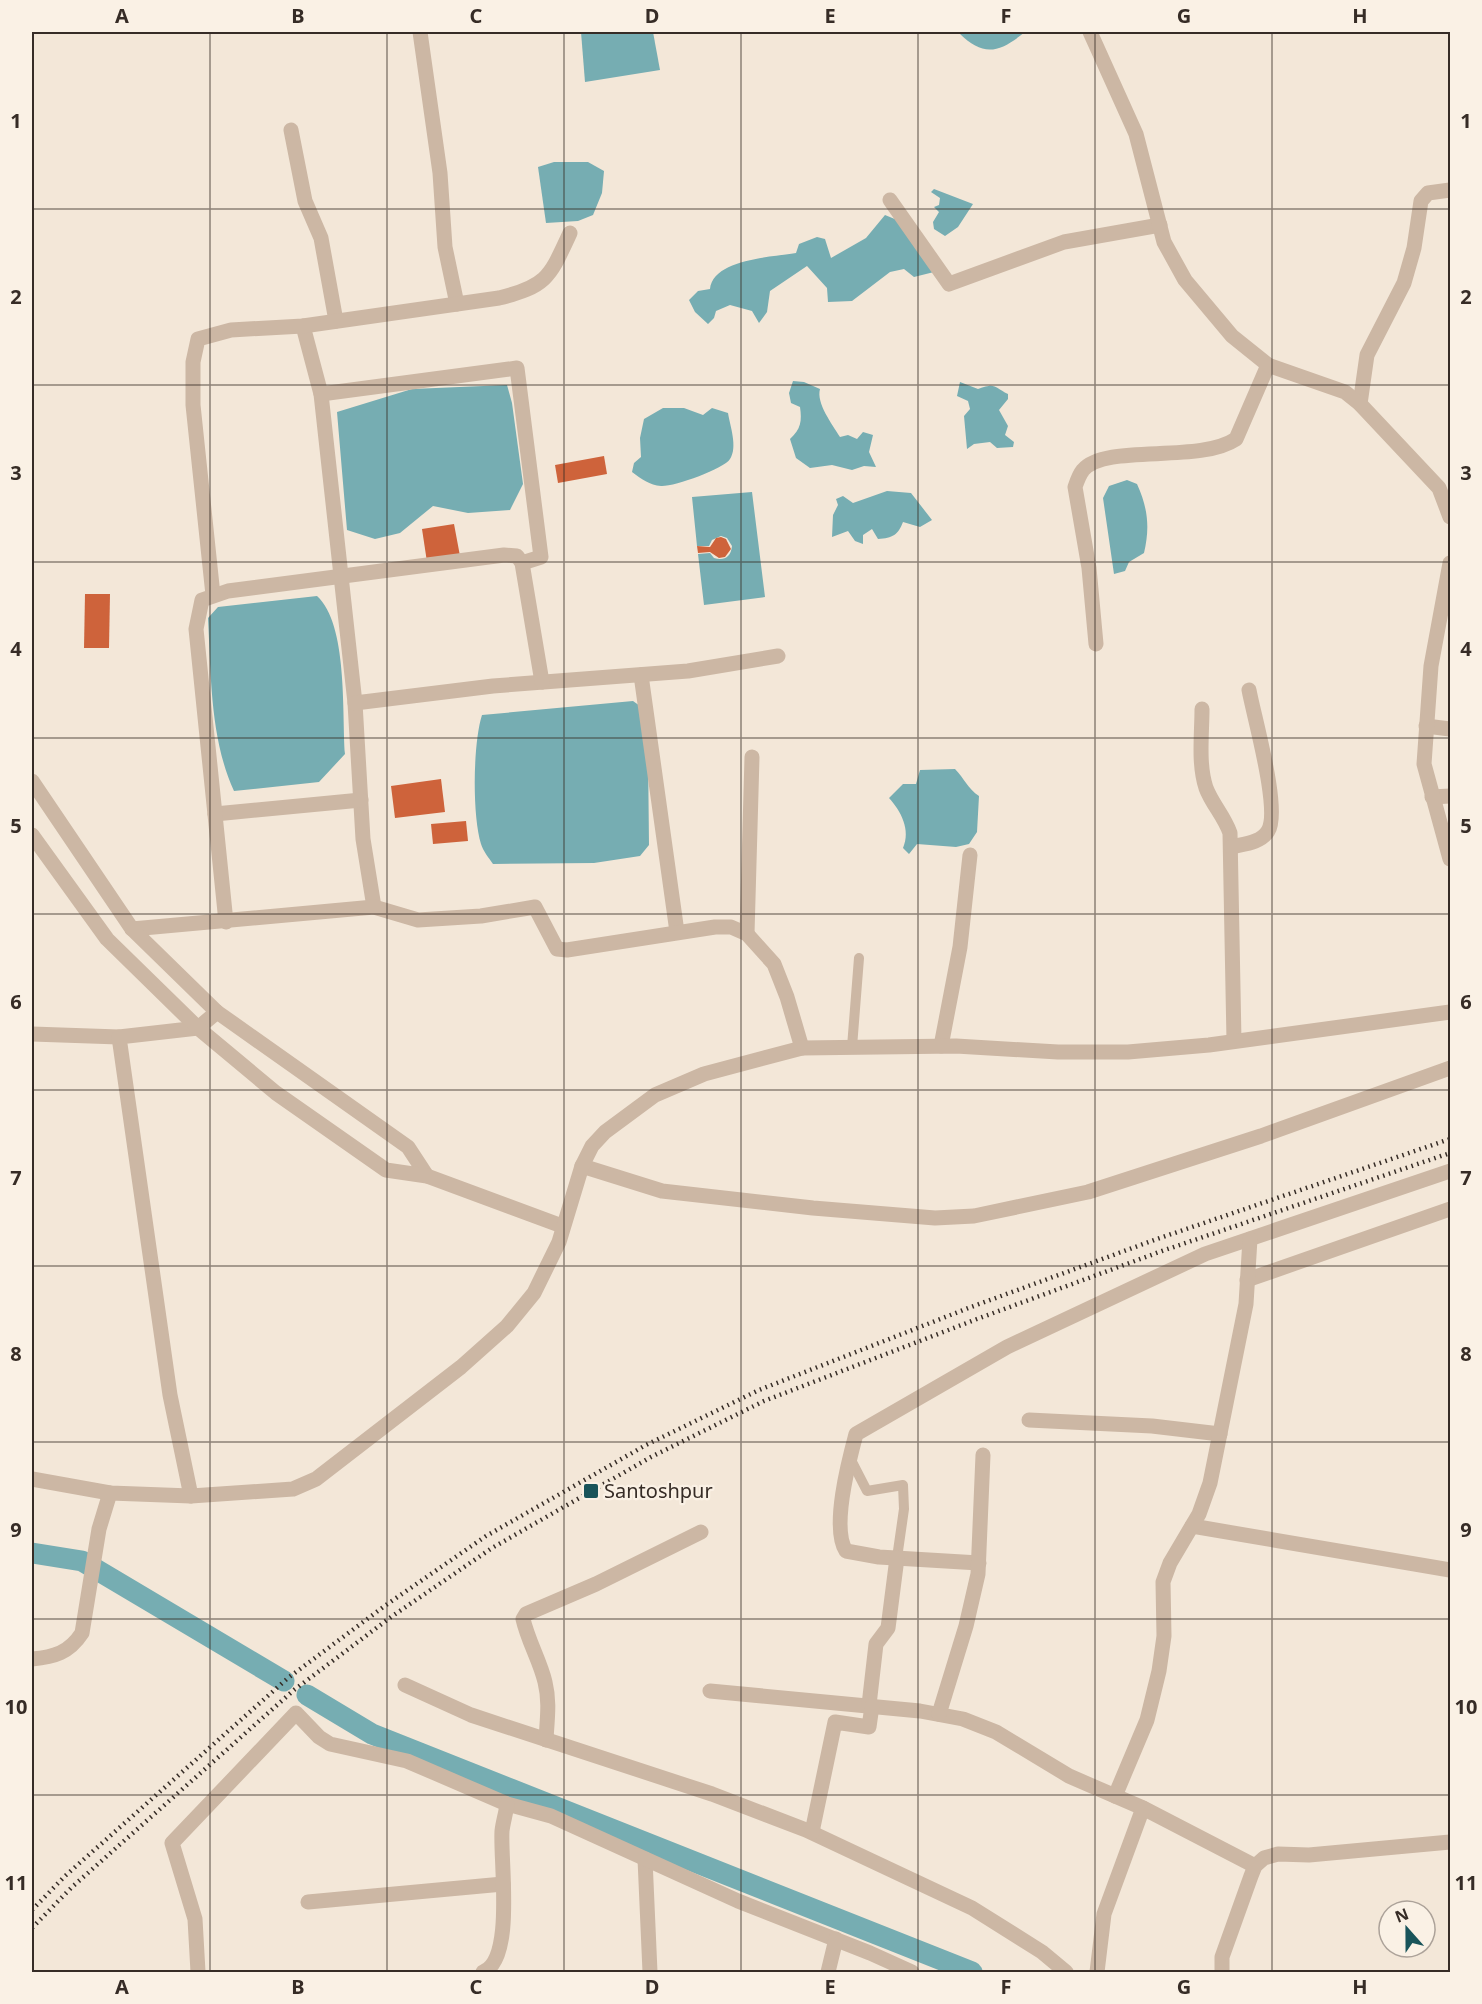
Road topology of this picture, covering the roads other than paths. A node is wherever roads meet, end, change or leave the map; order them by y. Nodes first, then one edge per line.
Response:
1 (420, 32) edge
2 (1090, 32) edge
3 (291, 130) dead end
4 (1450, 190) edge
5 (890, 200) dead end
6 (1160, 225) junction
7 (570, 233) dead end
8 (458, 304) junction
9 (336, 321) junction
10 (303, 326) junction
11 (1268, 365) junction
12 (321, 394) junction
13 (1360, 404) junction
14 (1450, 512) edge
15 (522, 563) junction
16 (1450, 563) edge
17 (340, 577) junction
18 (213, 595) junction
19 (1096, 644) dead end
20 (778, 656) dead end
21 (640, 675) junction
22 (542, 682) junction
23 (1249, 690) dead end
24 (355, 703) junction
25 (1202, 709) dead end
26 (1426, 726) junction
27 (1450, 729) edge
28 (752, 757) dead end
29 (32, 781) edge
30 (1450, 796) edge
31 (1432, 797) junction
32 (361, 800) junction
33 (215, 814) junction
34 (32, 837) edge
35 (1231, 847) junction
36 (970, 855) dead end
37 (1450, 859) edge
38 (374, 907) junction
39 (226, 922) junction
40 (132, 929) junction
41 (678, 932) junction
42 (747, 934) junction
43 (859, 958) dead end
44 (217, 1012) junction
45 (1450, 1012) edge
46 (198, 1028) junction
47 (32, 1034) edge
48 (119, 1037) junction
49 (1234, 1041) junction
50 (942, 1046) junction
51 (852, 1047) junction
52 (802, 1048) junction
53 (1450, 1068) edge
54 (582, 1166) junction
55 (1450, 1171) edge
56 (427, 1176) junction
57 (1450, 1209) edge
58 (562, 1226) junction
59 (1250, 1239) junction
60 (1247, 1280) junction
61 (1029, 1420) dead end
62 (1220, 1434) junction
63 (984, 1455) dead end
64 (850, 1458) junction
65 (32, 1479) edge
66 (110, 1493) junction
67 (191, 1496) junction
68 (1192, 1526) junction
69 (701, 1532) dead end
70 (897, 1558) junction
71 (979, 1563) junction
72 (1450, 1570) edge
73 (32, 1659) edge
74 (405, 1684) dead end
75 (710, 1691) dead end
76 (871, 1706) junction
77 (939, 1714) junction
78 (546, 1740) junction
79 (1115, 1796) junction
80 (507, 1804) junction
81 (1143, 1808) junction
82 (812, 1832) junction
83 (1450, 1842) edge
84 (645, 1859) junction
85 (1255, 1866) junction
86 (503, 1884) junction
87 (308, 1902) dead end
88 (836, 1939) junction
89 (198, 1972) edge
90 (483, 1972) edge
91 (650, 1972) edge
92 (828, 1972) edge
93 (912, 1972) edge
94 (1066, 1972) edge
95 (1097, 1972) edge
96 (1222, 1972) edge

1 - 8 street
2 - 6 street
3 - 9 street
4 - 13 street
5 - 6 street
6 - 11 street
7 - 8 street
8 - 9 street
9 - 10 street
10 - 12 street
10 - 18 street
11 - 13 street
11 - 19 street
12 - 15 street
12 - 17 street
13 - 14 street
15 - 17 street
15 - 22 street
16 - 26 street
17 - 18 street
17 - 24 street
18 - 33 street
20 - 21 street
21 - 22 street
21 - 41 street
22 - 24 street
23 - 35 street
24 - 32 street
25 - 35 street
26 - 27 street
26 - 31 street
28 - 42 street
29 - 40 street
30 - 31 street
31 - 37 street
32 - 33 street
32 - 38 street
33 - 39 street
34 - 46 street
35 - 49 street
36 - 50 street
38 - 39 street
38 - 41 street
39 - 40 street
40 - 44 street
41 - 42 street
42 - 52 street
43 - 51 lane
44 - 46 street
44 - 56 street
45 - 49 street
46 - 48 street
46 - 56 street
47 - 48 street
48 - 67 street
49 - 50 street
50 - 51 street
51 - 52 street
52 - 54 street
53 - 54 street
54 - 58 street
55 - 59 street
56 - 58 street
57 - 60 street
58 - 67 street
59 - 60 street
59 - 64 street
60 - 62 street
61 - 62 street
62 - 68 street
63 - 71 street
64 - 70 street
64 - 70 lane
65 - 66 street
66 - 67 street
66 - 73 street
68 - 72 street
68 - 79 street
69 - 78 street
70 - 71 street
70 - 76 street
71 - 77 street
74 - 78 street
75 - 76 street
76 - 77 street
76 - 82 street
77 - 79 street
78 - 82 street
79 - 81 street
80 - 84 street
80 - 86 street
80 - 89 street
81 - 85 street
81 - 95 street
82 - 94 street
83 - 85 street
84 - 88 street
84 - 91 street
85 - 96 street
86 - 87 street
86 - 90 street
88 - 92 street
88 - 93 street

